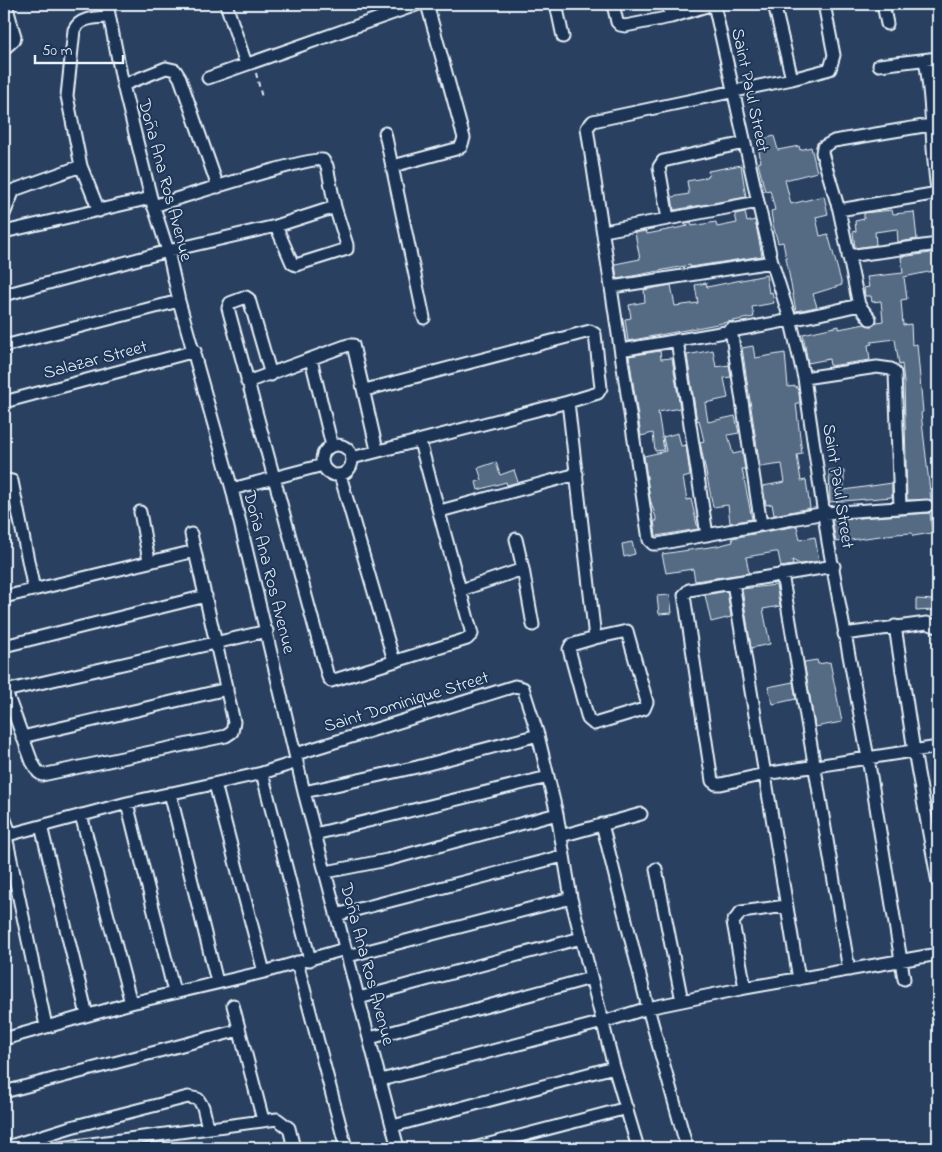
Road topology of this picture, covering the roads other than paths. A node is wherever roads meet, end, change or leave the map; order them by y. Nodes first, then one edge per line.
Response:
1 (107, 4) edge
2 (226, 4) edge
3 (419, 4) edge
4 (426, 4) edge
5 (556, 4) edge
6 (613, 4) edge
7 (668, 4) edge
8 (714, 4) edge
9 (774, 4) edge
10 (824, 4) edge
11 (883, 4) edge
12 (7, 6) edge
13 (671, 16) junction
14 (109, 17) junction
15 (887, 24) dead end
16 (563, 37) dead end
17 (4, 49) edge
18 (938, 58) edge
19 (925, 61) junction
20 (249, 63) junction
21 (879, 65) dead end
22 (208, 78) dead end
23 (792, 79) junction
24 (123, 85) junction
25 (733, 92) junction
26 (930, 125) junction
27 (385, 133) dead end
28 (744, 143) junction
29 (82, 166) junction
30 (393, 166) junction
31 (218, 188) junction
32 (938, 194) edge
33 (152, 202) junction
34 (758, 202) junction
35 (335, 207) junction
36 (839, 210) junction
37 (99, 211) junction
38 (4, 214) edge
39 (668, 219) junction
40 (276, 226) junction
41 (4, 232) edge
42 (604, 232) junction
43 (938, 244) edge
44 (168, 251) junction
45 (848, 256) junction
46 (772, 262) junction
47 (612, 287) junction
48 (4, 295) edge
49 (179, 301) junction
50 (859, 305) junction
51 (424, 318) dead end
52 (870, 319) dead end
53 (791, 322) junction
54 (731, 330) junction
55 (676, 340) junction
56 (4, 346) edge
57 (621, 350) junction
58 (194, 351) junction
59 (311, 359) junction
60 (271, 375) junction
61 (804, 378) junction
62 (248, 382) junction
63 (365, 390) junction
64 (4, 402) edge
65 (568, 402) junction
66 (420, 442) junction
67 (332, 446) junction
68 (377, 450) junction
69 (352, 458) junction
70 (323, 465) junction
71 (578, 474) junction
72 (340, 475) junction
73 (274, 477) junction
74 (4, 479) edge
75 (232, 489) junction
76 (927, 506) dead end
77 (900, 507) junction
78 (440, 511) junction
79 (140, 512) dead end
80 (824, 513) junction
81 (761, 525) junction
82 (191, 534) dead end
83 (707, 535) junction
84 (516, 539) dead end
85 (195, 550) junction
86 (149, 561) junction
87 (834, 566) junction
88 (523, 569) junction
89 (782, 574) junction
90 (733, 583) junction
91 (34, 590) junction
92 (461, 590) junction
93 (206, 596) junction
94 (4, 597) edge
95 (533, 625) dead end
96 (895, 626) junction
97 (938, 627) edge
98 (267, 631) junction
99 (844, 634) junction
100 (596, 638) junction
101 (217, 643) junction
102 (4, 646) edge
103 (394, 661) junction
104 (4, 688) edge
105 (227, 689) junction
106 (538, 735) junction
107 (22, 737) junction
108 (938, 747) edge
109 (914, 751) junction
110 (297, 758) junction
111 (868, 758) junction
112 (816, 767) junction
113 (262, 773) junction
114 (765, 774) junction
115 (548, 776) junction
116 (215, 784) junction
117 (304, 792) junction
118 (170, 793) junction
119 (127, 803) junction
120 (557, 814) junction
121 (641, 814) dead end
122 (81, 815) junction
123 (4, 817) edge
124 (602, 824) junction
125 (42, 826) junction
126 (315, 834) junction
127 (5, 836) edge
128 (561, 836) junction
129 (563, 856) junction
130 (656, 870) dead end
131 (326, 872) junction
132 (938, 883) edge
133 (571, 898) junction
134 (786, 906) junction
135 (336, 915) junction
136 (581, 938) junction
137 (346, 953) junction
138 (938, 954) edge
139 (310, 960) junction
140 (902, 961) junction
141 (297, 962) junction
142 (849, 970) junction
143 (264, 972) junction
144 (591, 978) junction
145 (799, 979) junction
146 (904, 979) dead end
147 (217, 982) junction
148 (745, 988) junction
149 (174, 992) junction
150 (359, 998) junction
151 (682, 1001) junction
152 (131, 1003) junction
153 (232, 1005) dead end
154 (648, 1008) junction
155 (87, 1015) junction
156 (603, 1022) junction
157 (46, 1026) junction
158 (239, 1030) junction
159 (4, 1038) edge
160 (370, 1038) junction
161 (614, 1067) junction
162 (381, 1080) junction
163 (4, 1092) edge
164 (627, 1108) junction
165 (263, 1120) junction
166 (393, 1126) junction
167 (208, 1128) junction
168 (4, 1148) edge
169 (61, 1148) edge
170 (294, 1148) edge
171 (346, 1148) edge
172 (398, 1148) edge
173 (474, 1148) edge
174 (638, 1148) edge
175 (688, 1148) edge

1 - 14 street, Doña Ana Ros Avenue
2 - 20 street
3 - 20 street
4 - 30 street
5 - 16 street
6 - 13 street
7 - 13 street
8 - 13 street
8 - 25 street, Saint Paul Street
9 - 23 street
10 - 23 street
11 - 15 street
12 - 17 street
14 - 24 street, Doña Ana Ros Avenue
14 - 29 street
18 - 19 street
19 - 21 street
19 - 26 street
20 - 22 street
23 - 25 street
24 - 31 street
24 - 33 street, Doña Ana Ros Avenue
25 - 28 street, Saint Paul Street
25 - 42 street
26 - 32 street
26 - 36 street
27 - 30 street
28 - 34 street, Saint Paul Street
28 - 39 street
29 - 37 street
29 - 38 street
30 - 51 street
31 - 33 street
31 - 35 street
32 - 36 street
33 - 37 street
33 - 44 street, Doña Ana Ros Avenue
34 - 39 street
34 - 46 street, Saint Paul Street
35 - 40 street
35 - 40 street
36 - 45 street
37 - 41 street
39 - 42 street
40 - 44 street
42 - 47 street
43 - 45 street
44 - 48 street
44 - 49 street, Doña Ana Ros Avenue
45 - 50 street
46 - 47 street
46 - 53 street, Saint Paul Street
47 - 57 street
49 - 56 street, Salazar Street
49 - 58 street, Doña Ana Ros Avenue
50 - 52 street
50 - 53 street
53 - 54 street
53 - 61 street, Saint Paul Street
54 - 55 street
54 - 81 street
55 - 57 street
55 - 83 street
57 - 83 street
58 - 64 street, Salazar Street
58 - 75 street, Doña Ana Ros Avenue
59 - 60 street
59 - 63 street
59 - 67 street
60 - 62 street
60 - 62 street
61 - 77 street
61 - 80 street, Saint Paul Street
62 - 73 street
63 - 65 street
63 - 68 street
65 - 66 street
65 - 71 street
66 - 68 street
66 - 78 street
67 - 69 street
67 - 70 street
68 - 69 street
69 - 72 street
70 - 72 street
70 - 73 street
71 - 78 street
71 - 100 street
72 - 103 street
73 - 75 street
73 - 103 street
74 - 91 street
75 - 98 street, Doña Ana Ros Avenue
76 - 77 street
77 - 80 street
78 - 92 street
79 - 86 street
80 - 81 street
80 - 87 street, Saint Paul Street
81 - 83 street
82 - 85 street
84 - 88 street
85 - 86 street
85 - 93 street
86 - 91 street
87 - 89 street
87 - 99 street, Saint Paul Street
88 - 92 street
88 - 95 street
89 - 90 street
89 - 112 street
90 - 114 street
90 - 114 street
91 - 94 street
92 - 103 street
93 - 101 street
93 - 102 street
96 - 97 street
96 - 99 street
96 - 109 street
98 - 101 street
98 - 110 street, Doña Ana Ros Avenue
99 - 111 street, Saint Paul Street
100 - 100 street
101 - 104 street
101 - 105 street
104 - 107 street
105 - 107 street
105 - 107 street
106 - 110 street, Saint Dominique Street
106 - 115 street
106 - 117 street
108 - 109 street
109 - 111 street
109 - 132 street
110 - 113 street, Saint Dominique Street
110 - 117 street, Doña Ana Ros Avenue
111 - 112 street
111 - 140 street, Saint Paul Street
112 - 114 street
112 - 142 street
113 - 116 street, Saint Dominique Street
113 - 139 street
114 - 134 street
115 - 120 street
115 - 126 street
116 - 118 street, Saint Dominique Street
116 - 143 street
117 - 126 street, Doña Ana Ros Avenue
118 - 119 street, Saint Dominique Street
118 - 147 street
119 - 122 street, Saint Dominique Street
119 - 149 street
120 - 128 street
120 - 131 street
121 - 124 street
122 - 125 street, Saint Dominique Street
122 - 152 street
123 - 127 street
124 - 128 street
124 - 154 street
125 - 127 street, Saint Dominique Street
125 - 155 street
126 - 131 street, Doña Ana Ros Avenue
127 - 157 street
128 - 129 street
129 - 133 street
129 - 135 street
130 - 151 street
131 - 135 street, Doña Ana Ros Avenue
133 - 136 street
133 - 137 street
134 - 145 street
134 - 148 street
135 - 137 street, Doña Ana Ros Avenue
136 - 144 street
136 - 150 street
137 - 139 street
137 - 150 street, Doña Ana Ros Avenue
138 - 140 street
139 - 141 street
140 - 142 street
140 - 146 street, Saint Paul Street
141 - 143 street
141 - 171 street
142 - 145 street
143 - 147 street
144 - 156 street
144 - 160 street
145 - 148 street
147 - 149 street
148 - 151 street
149 - 152 street
150 - 160 street, Doña Ana Ros Avenue
151 - 154 street
152 - 155 street
153 - 158 street
154 - 156 street
154 - 175 street
155 - 157 street
156 - 161 street
156 - 162 street
157 - 159 street
158 - 163 street
158 - 165 street
160 - 162 street, Doña Ana Ros Avenue
161 - 164 street
161 - 166 street
162 - 166 street, Doña Ana Ros Avenue
164 - 173 street
164 - 174 street
165 - 167 street
165 - 170 street
166 - 172 street, Doña Ana Ros Avenue
167 - 168 street
167 - 169 street

